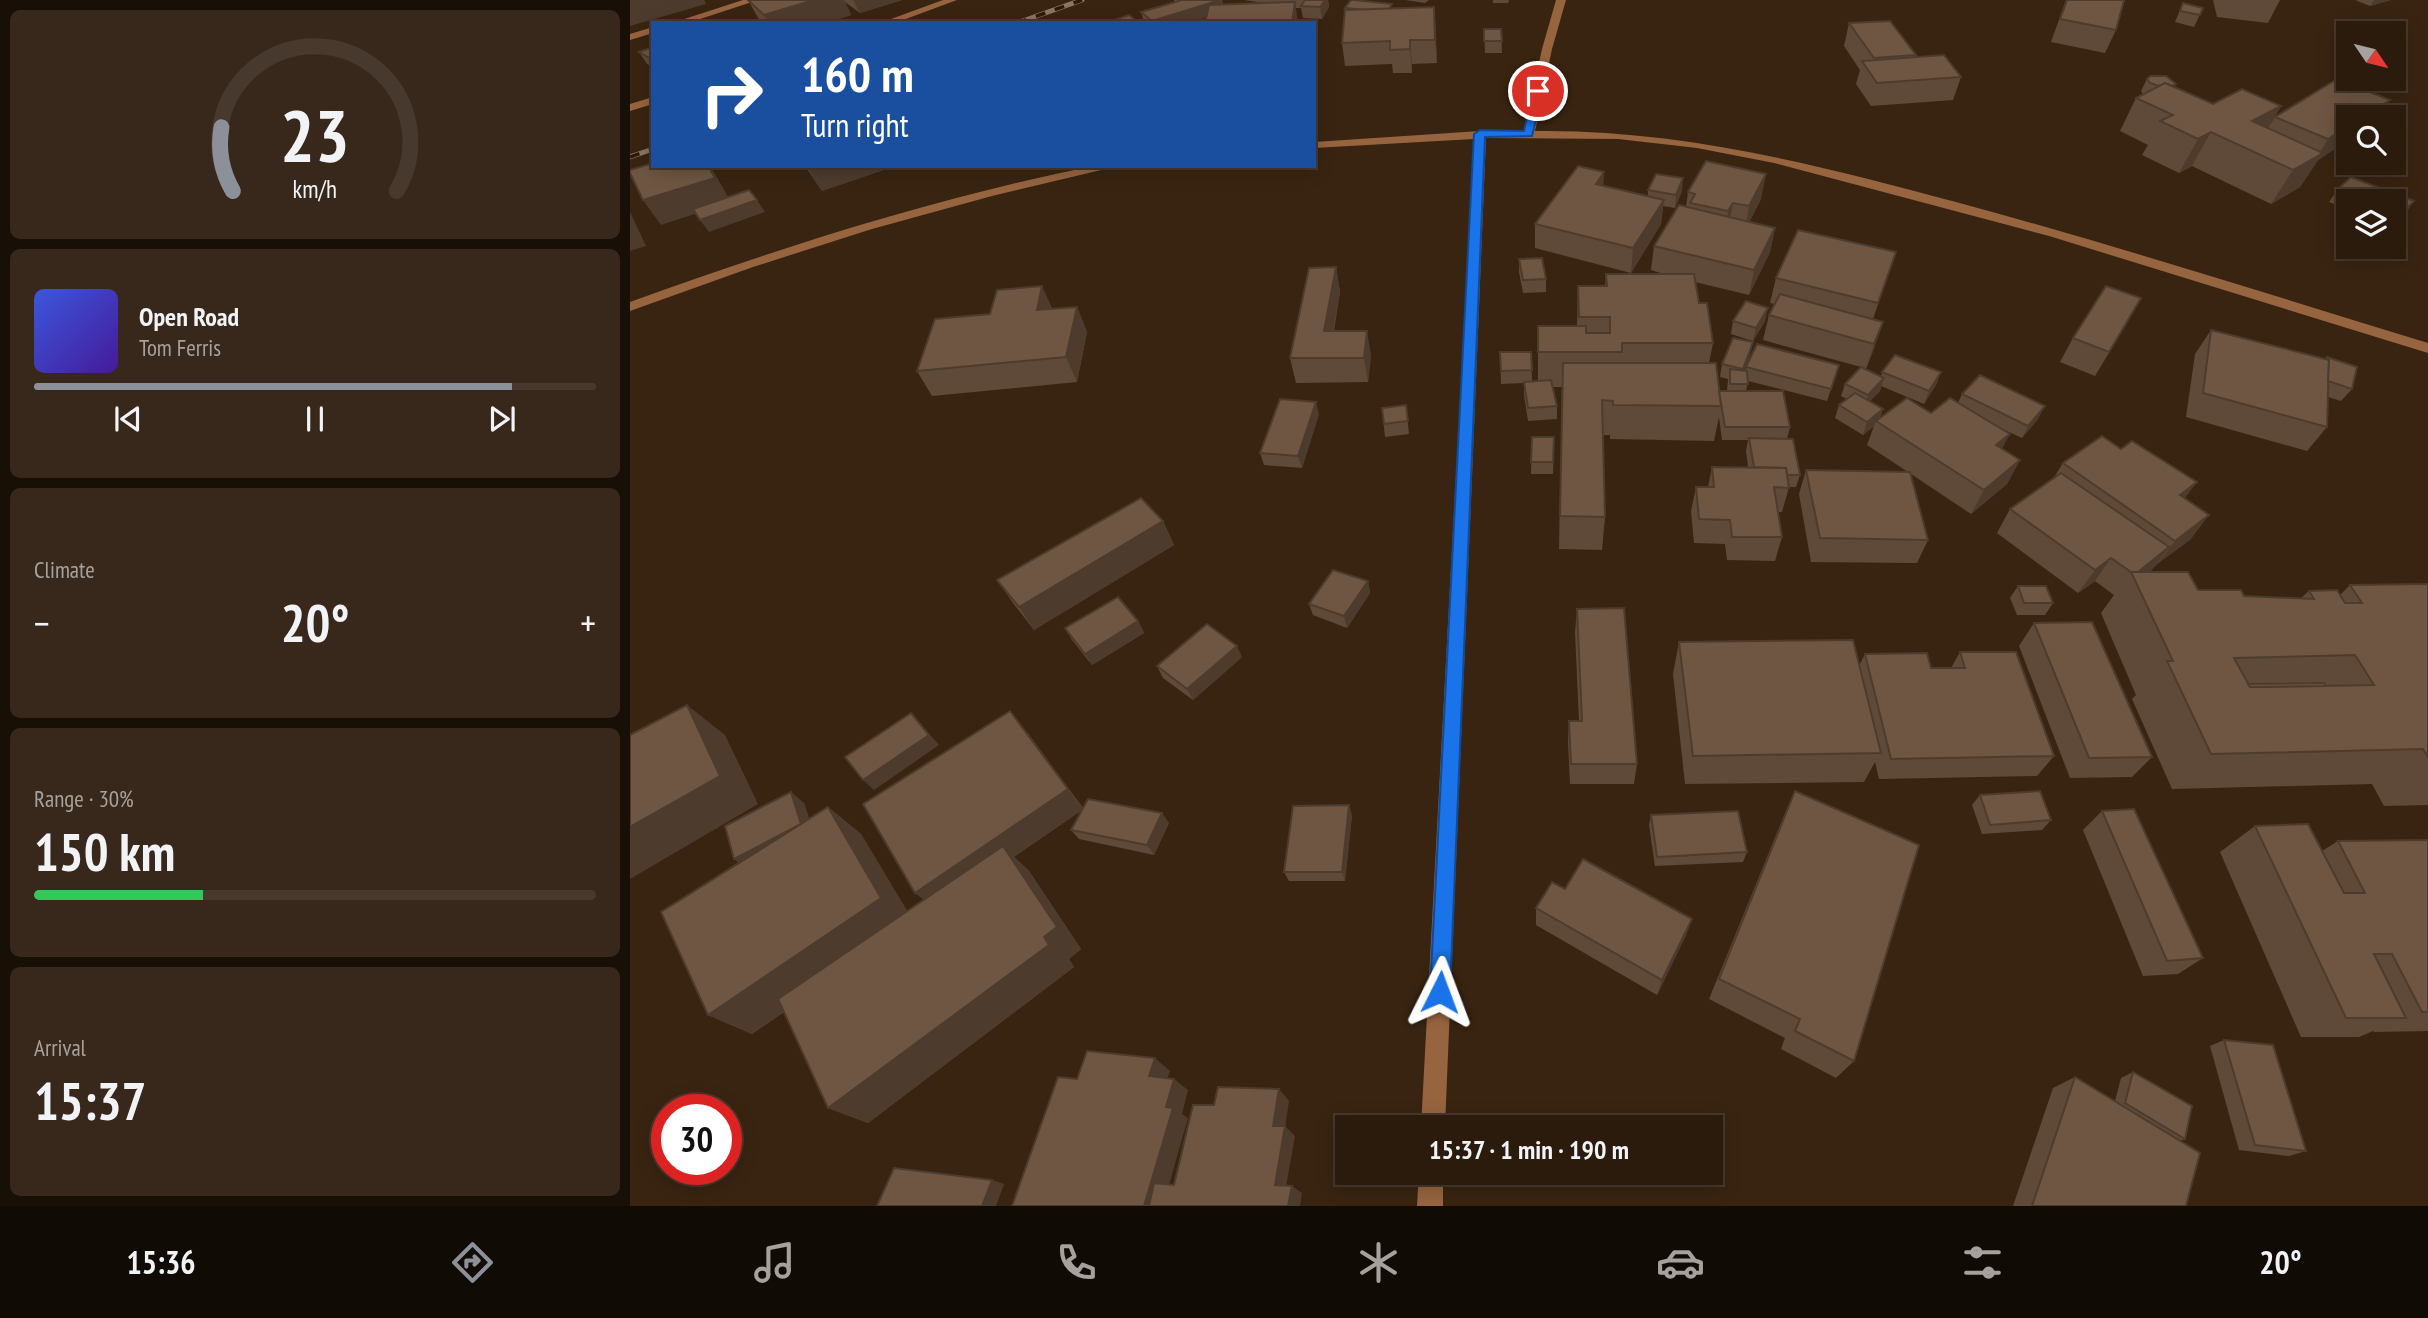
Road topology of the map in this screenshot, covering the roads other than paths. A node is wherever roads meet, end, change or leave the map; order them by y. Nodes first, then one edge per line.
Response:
1 (753, 0) edge
2 (952, 0) edge
3 (1561, 0) edge
4 (684, 21) edge
5 (891, 21) edge
6 (651, 31) edge
7 (630, 37) edge
8 (651, 101) edge
9 (630, 108) edge
10 (1480, 134) junction
11 (1529, 134) junction
12 (1316, 145) edge
13 (1102, 168) edge
14 (630, 307) edge
15 (2428, 348) edge
16 (1434, 1115) edge
17 (1431, 1185) edge
18 (1430, 1206) edge

1 - 4 street
2 - 5 street
3 - 11 street
6 - 7 street
8 - 9 street
10 - 11 street
10 - 12 street
10 - 16 street
11 - 15 street
13 - 14 street
17 - 18 street

